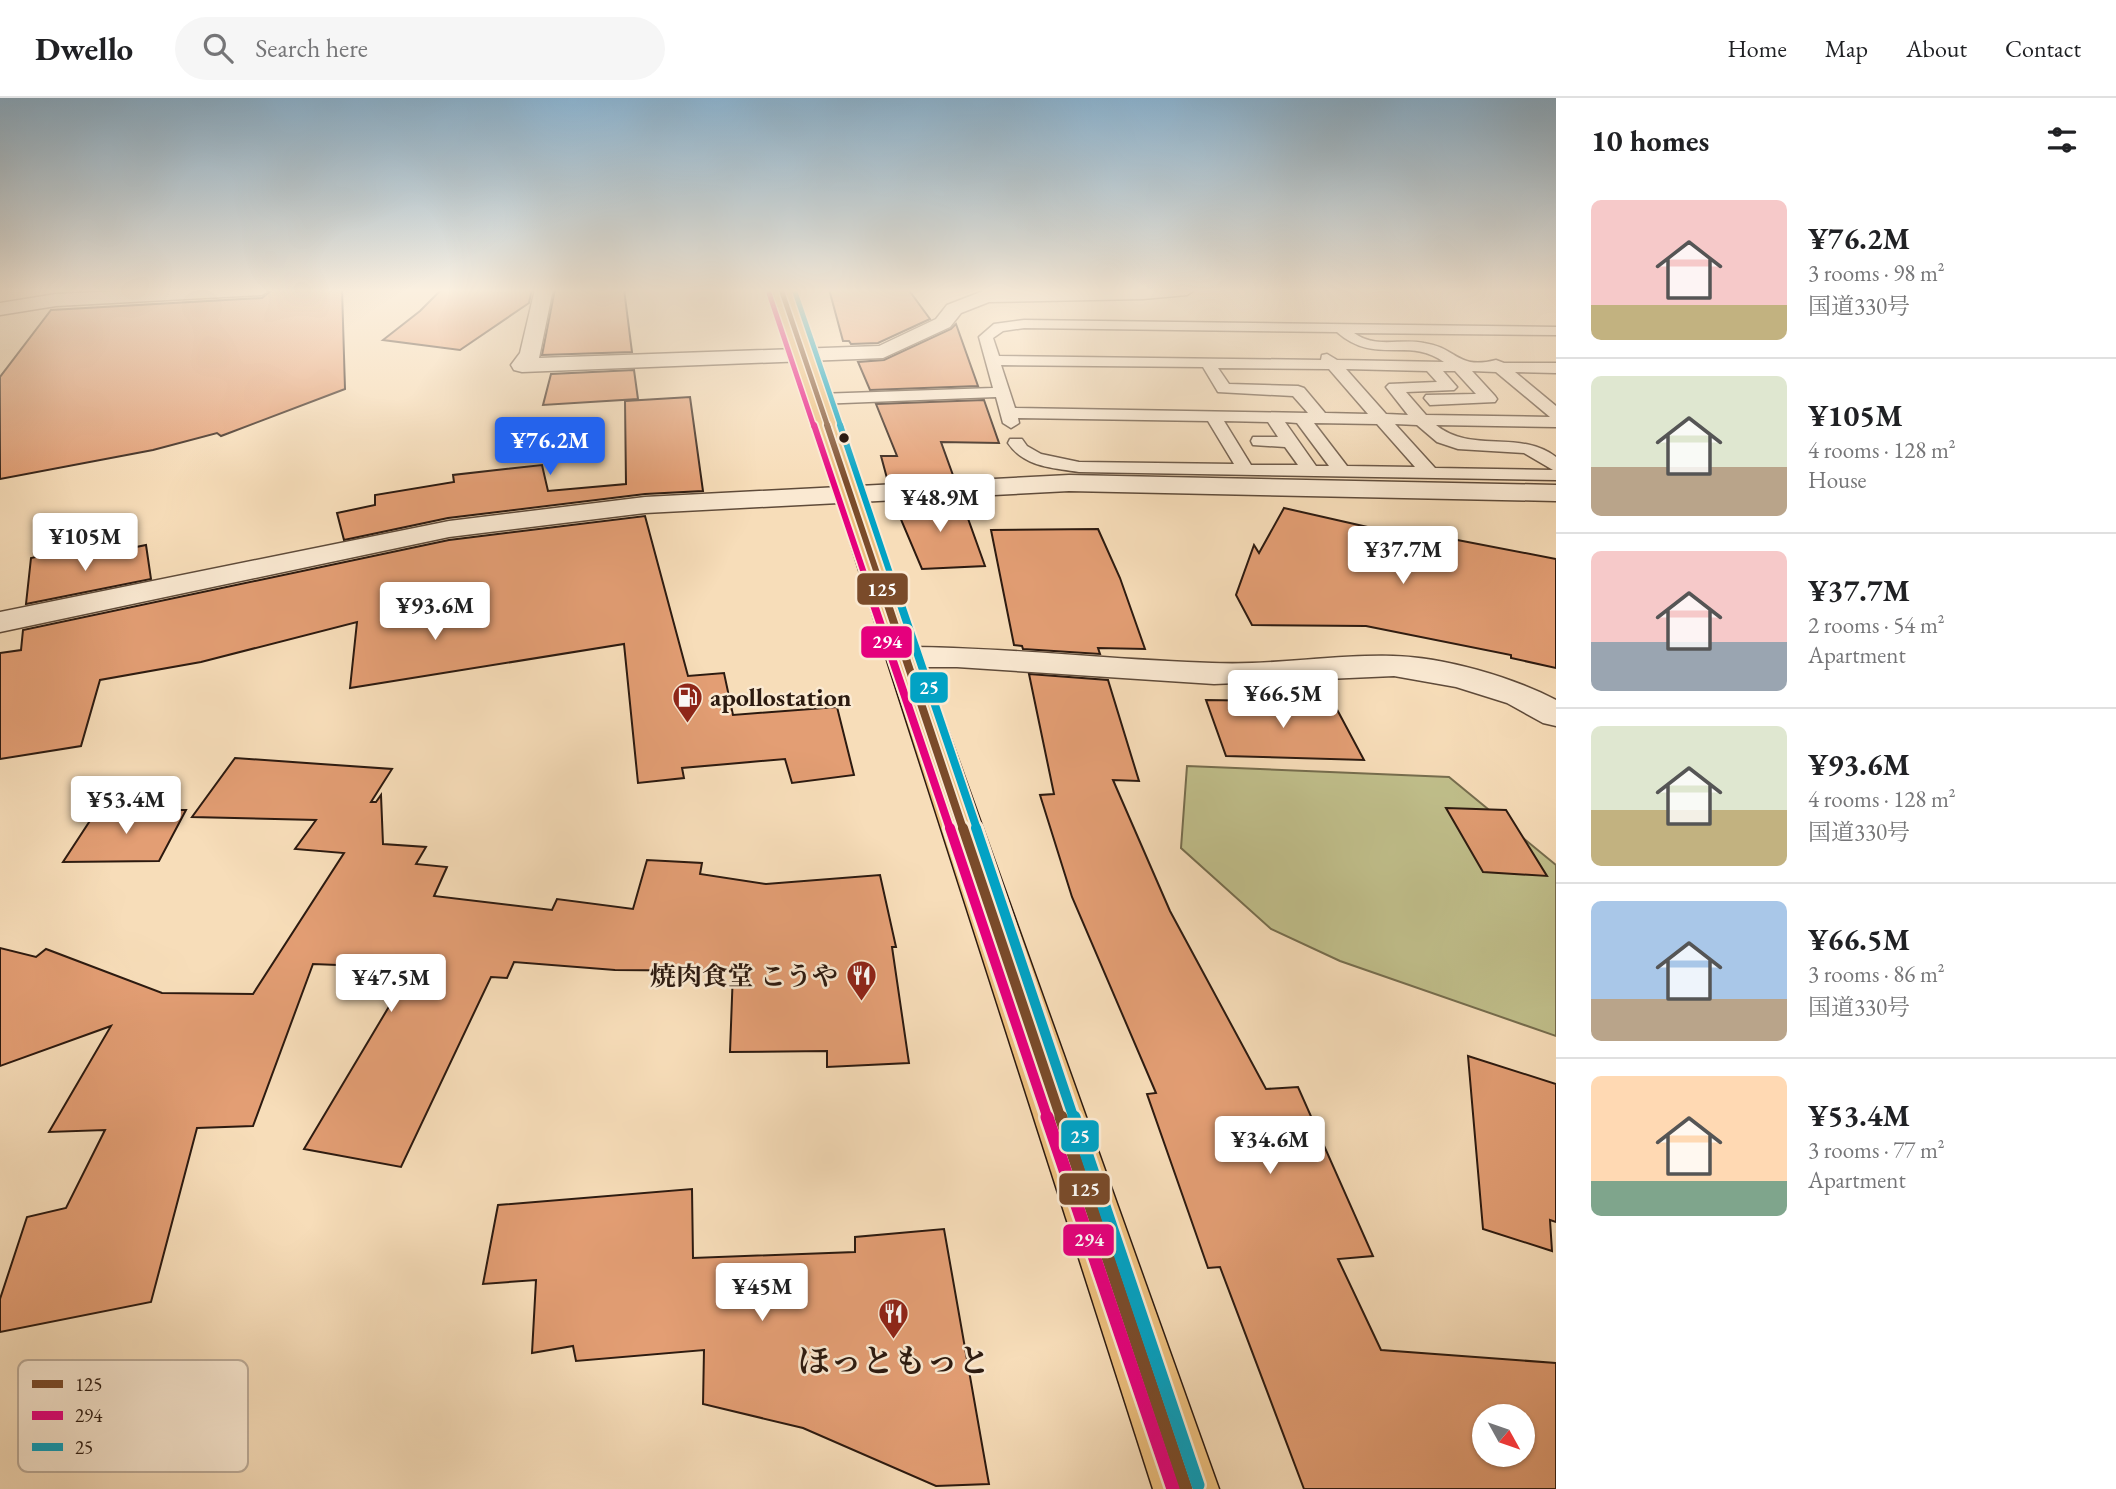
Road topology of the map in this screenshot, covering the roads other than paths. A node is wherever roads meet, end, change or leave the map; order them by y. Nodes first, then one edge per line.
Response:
1 (531, 354) edge
2 (804, 354) junction
3 (807, 354) edge
4 (990, 354) edge
5 (1178, 354) edge
6 (1198, 354) edge
7 (1205, 354) edge
8 (1230, 354) edge
9 (1323, 354) edge
10 (1441, 354) edge
11 (1485, 354) edge
12 (992, 360) junction
13 (1183, 363) junction
14 (1333, 365) junction
15 (1431, 366) junction
16 (1458, 366) junction
17 (1500, 367) junction
18 (1556, 368) edge
19 (1001, 392) junction
20 (818, 399) junction
21 (1552, 407) edge
22 (1214, 418) junction
23 (1275, 419) junction
24 (1303, 419) junction
25 (1321, 419) junction
26 (1381, 420) junction
27 (1424, 421) junction
28 (1454, 421) junction
29 (1556, 422) edge
30 (1259, 441) dead end
31 (1291, 442) junction
32 (1016, 443) dead end
33 (1322, 443) junction
34 (1348, 444) dead end
35 (1556, 465) edge
36 (1246, 470) junction
37 (1311, 471) junction
38 (1342, 471) junction
39 (1429, 472) junction
40 (1556, 475) edge
41 (1556, 493) edge
42 (849, 494) junction
43 (0, 622) edge
44 (903, 657) junction
45 (1556, 715) edge
46 (1186, 1489) edge

1 - 2 street
2 - 3 street
2 - 20 highway
4 - 12 lane
5 - 13 lane
6 - 13 lane
7 - 25 lane
8 - 14 lane
9 - 14 lane
10 - 16 lane
11 - 17 lane
12 - 13 lane
12 - 19 lane
14 - 15 lane
14 - 26 lane
15 - 16 lane
15 - 27 lane
16 - 17 lane
16 - 28 lane
17 - 18 lane
17 - 21 lane
19 - 20 lane
19 - 22 lane
20 - 42 highway
22 - 23 lane
22 - 36 lane
23 - 24 lane
23 - 31 lane
24 - 25 lane
24 - 33 lane
25 - 26 lane
26 - 27 lane
26 - 39 lane
27 - 28 lane
27 - 35 lane
28 - 29 lane
30 - 31 lane
31 - 37 lane
32 - 36 lane
33 - 34 lane
33 - 38 lane
36 - 37 lane
37 - 38 lane
38 - 39 lane
39 - 40 lane
41 - 42 street
42 - 43 street
42 - 44 highway
44 - 45 street
44 - 46 highway

